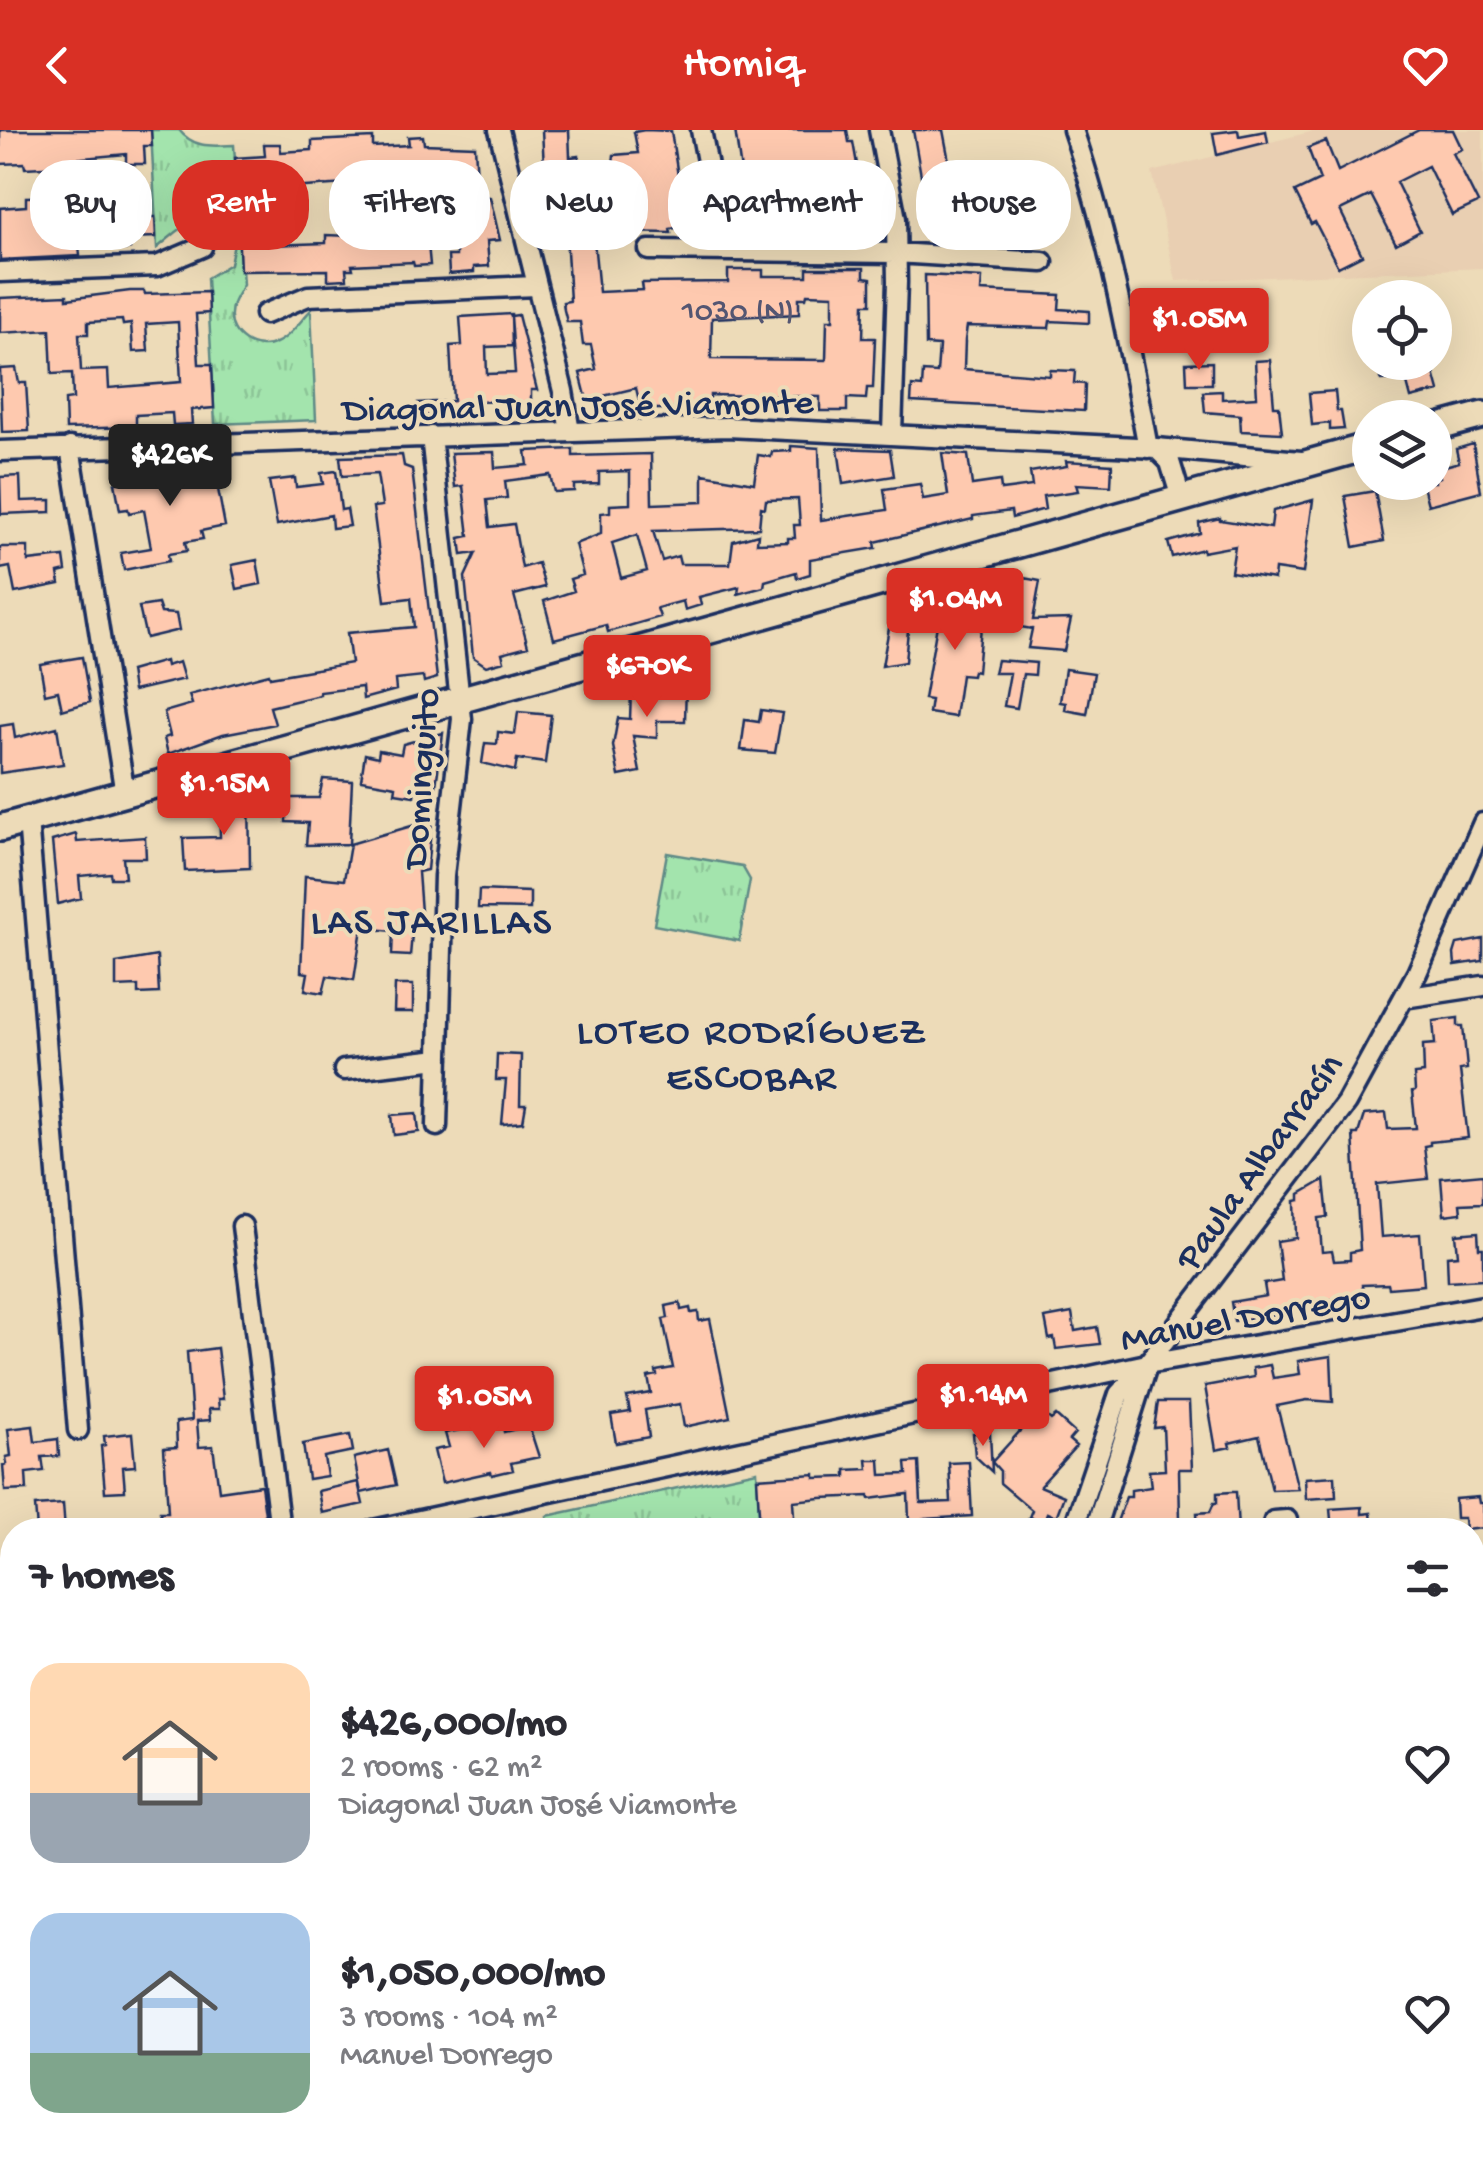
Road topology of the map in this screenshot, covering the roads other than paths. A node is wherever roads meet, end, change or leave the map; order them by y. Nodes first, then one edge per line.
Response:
1 (499, 130) edge
2 (701, 130) edge
3 (880, 130) edge
4 (1073, 130) edge
5 (707, 160) edge
6 (195, 250) edge
7 (649, 250) dead end
8 (668, 250) edge
9 (724, 250) edge
10 (896, 252) junction
11 (1043, 262) dead end
12 (0, 272) edge
13 (536, 286) junction
14 (265, 314) dead end
15 (1483, 415) edge
16 (1452, 423) edge
17 (570, 432) junction
18 (892, 433) junction
19 (431, 436) junction
20 (70, 447) junction
21 (1152, 448) junction
22 (0, 451) edge
23 (1352, 451) edge
24 (1312, 462) junction
25 (1181, 498) junction
26 (460, 699) junction
27 (125, 794) junction
28 (28, 820) junction
29 (1483, 823) edge
30 (0, 828) edge
31 (1483, 986) edge
32 (1404, 998) junction
33 (439, 1060) junction
34 (344, 1070) dead end
35 (437, 1126) dead end
36 (242, 1226) dead end
37 (1483, 1306) edge
38 (1147, 1364) junction
39 (78, 1430) dead end
40 (278, 1518) edge
41 (442, 1518) edge
42 (1077, 1518) edge
43 (1099, 1518) edge

1 - 13 street
2 - 5 street
3 - 10 street
4 - 21 street
6 - 12 street
7 - 8 street
9 - 10 street
10 - 11 street
10 - 18 street
13 - 14 street
13 - 17 street
15 - 16 main road
17 - 18 street, Diagonal Juan José Viamonte
17 - 19 street, Diagonal Juan José Viamonte
18 - 21 street, Diagonal Juan José Viamonte
19 - 20 street, Diagonal Juan José Viamonte
19 - 26 street, Dominguito
20 - 22 street, Diagonal Juan José Viamonte
20 - 27 street
21 - 24 street, Diagonal Juan José Viamonte
21 - 25 street
23 - 24 main road
24 - 25 main road
25 - 26 main road
26 - 27 main road
26 - 33 street, Dominguito
27 - 28 main road
28 - 30 main road
28 - 39 street
29 - 32 street, Paula Albarracín
31 - 32 street
32 - 38 street, Paula Albarracín
33 - 34 street
33 - 35 street, Dominguito
36 - 40 street
37 - 38 street, Manuel Dorrego
38 - 41 street, Manuel Dorrego
38 - 42 street, Paula Albarracín
38 - 43 street, Paula Albarracín

